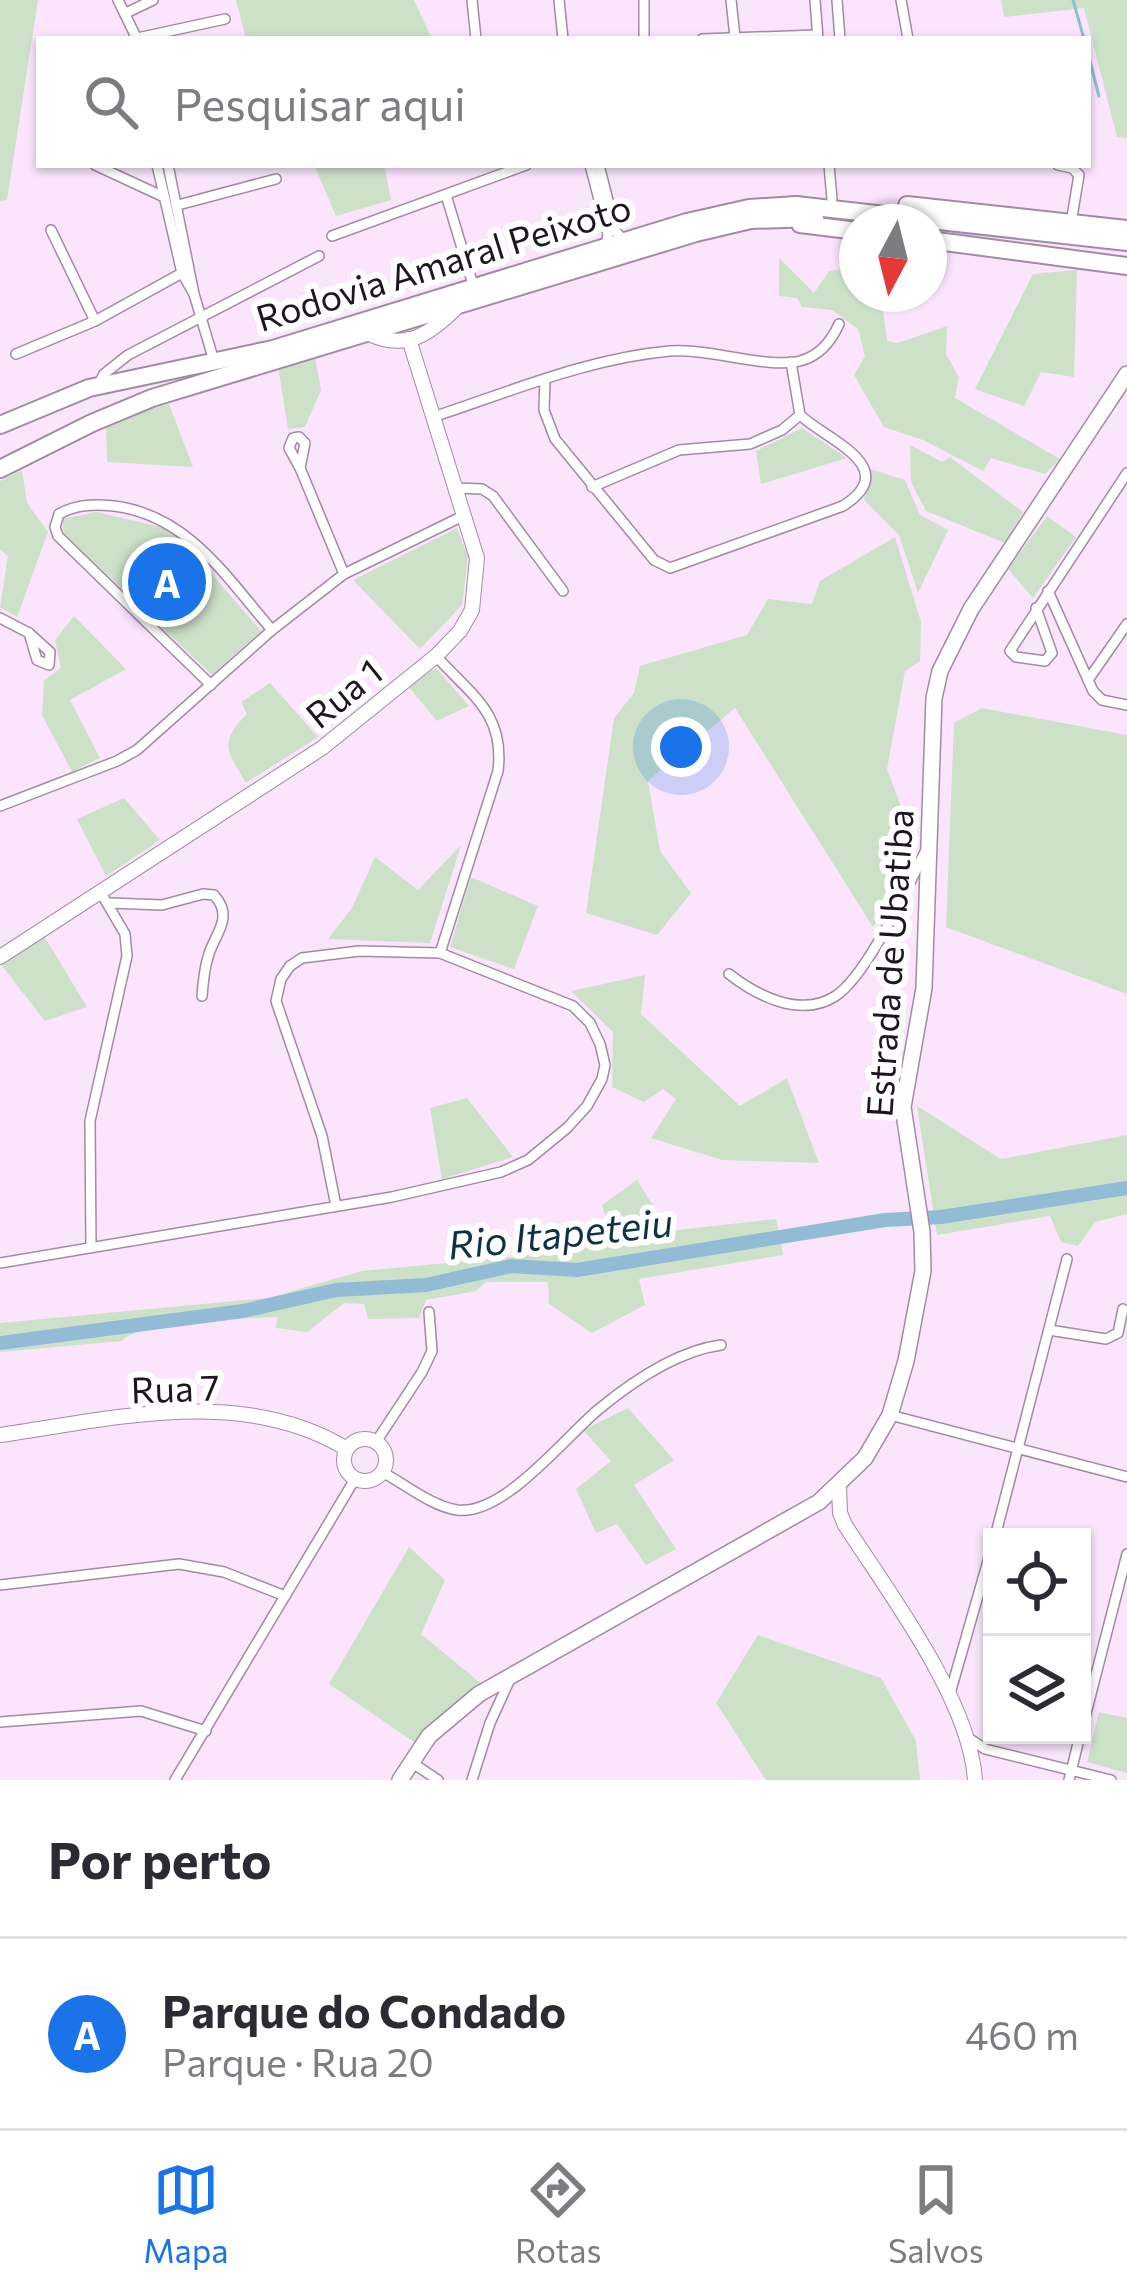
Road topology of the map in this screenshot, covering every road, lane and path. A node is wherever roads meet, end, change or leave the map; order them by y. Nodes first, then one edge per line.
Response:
1 (153, 0) edge
2 (472, 0) edge
3 (560, 0) edge
4 (644, 0) edge
5 (731, 0) edge
6 (814, 0) edge
7 (837, 0) edge
8 (901, 0) edge
9 (115, 1) edge
10 (124, 14) junction
11 (225, 19) dead end
12 (133, 36) edge
13 (148, 36) edge
14 (476, 36) edge
15 (563, 36) edge
16 (644, 36) edge
17 (735, 36) edge
18 (818, 36) edge
19 (840, 36) edge
20 (907, 36) edge
21 (101, 168) edge
22 (158, 168) edge
23 (169, 168) edge
24 (488, 168) edge
25 (518, 168) edge
26 (596, 168) edge
27 (596, 168) edge
28 (829, 168) edge
29 (1072, 168) edge
30 (276, 179) dead end
31 (489, 179) junction
32 (446, 195) junction
33 (164, 197) junction
34 (832, 199) junction
35 (178, 205) junction
36 (774, 205) junction
37 (752, 220) junction
38 (839, 220) edge
39 (1071, 224) junction
40 (839, 229) edge
41 (1127, 229) edge
42 (51, 230) dead end
43 (947, 231) edge
44 (332, 236) dead end
45 (625, 242) junction
46 (947, 242) edge
47 (1127, 242) edge
48 (606, 247) junction
49 (1127, 253) edge
50 (319, 256) dead end
51 (1127, 266) edge
52 (182, 273) junction
53 (474, 288) junction
54 (194, 294) junction
55 (458, 305) junction
56 (203, 319) junction
57 (95, 321) junction
58 (838, 324) dead end
59 (368, 333) junction
60 (409, 339) junction
61 (16, 353) dead end
62 (214, 361) junction
63 (791, 362) junction
64 (1127, 374) edge
65 (545, 379) junction
66 (98, 386) junction
67 (800, 415) junction
68 (436, 416) junction
69 (0, 425) edge
70 (300, 468) dead end
71 (0, 469) edge
72 (1127, 473) edge
73 (592, 487) junction
74 (456, 488) junction
75 (465, 514) junction
76 (344, 574) junction
77 (563, 591) dead end
78 (1048, 591) junction
79 (1036, 608) junction
80 (0, 618) edge
81 (1126, 627) edge
82 (272, 630) junction
83 (28, 633) dead end
84 (436, 656) junction
85 (1082, 666) junction
86 (1098, 666) junction
87 (1088, 680) junction
88 (211, 686) junction
89 (1127, 706) edge
90 (1, 806) edge
91 (930, 841) junction
92 (106, 898) junction
93 (440, 953) junction
94 (0, 957) edge
95 (729, 974) dead end
96 (202, 996) dead end
97 (336, 1206) junction
98 (91, 1247) junction
99 (1067, 1259) dead end
100 (0, 1263) edge
101 (1124, 1309) dead end
102 (429, 1312) dead end
103 (1049, 1330) junction
104 (721, 1345) dead end
105 (890, 1415) junction
106 (0, 1435) edge
107 (376, 1442) junction
108 (347, 1449) junction
109 (1018, 1450) junction
110 (382, 1472) junction
111 (1127, 1477) edge
112 (355, 1479) junction
113 (839, 1485) junction
114 (997, 1528) edge
115 (1127, 1554) edge
116 (983, 1578) edge
117 (0, 1585) edge
118 (285, 1596) junction
119 (1122, 1596) edge
120 (514, 1672) junction
121 (949, 1696) junction
122 (1091, 1699) edge
123 (0, 1722) edge
124 (206, 1731) junction
125 (970, 1739) junction
126 (1078, 1744) edge
127 (411, 1762) junction
128 (1070, 1775) edge
129 (175, 1780) edge
130 (400, 1780) edge
131 (438, 1780) edge
132 (472, 1780) edge
133 (975, 1780) edge
134 (1111, 1780) edge

1 - 10 street
2 - 14 street
3 - 15 street
4 - 16 street
5 - 17 street
6 - 18 street
7 - 19 street
8 - 20 street
9 - 10 street
10 - 12 street
11 - 13 street
21 - 33 street
22 - 33 street
23 - 35 street
24 - 31 street
25 - 31 street
26 - 45 street
27 - 48 street
28 - 34 street
29 - 39 street
30 - 35 street
31 - 32 street
32 - 44 street
32 - 53 street
33 - 52 street
34 - 36 highway
34 - 39 highway
35 - 54 street
36 - 45 highway, Rodovia Amaral Peixoto
36 - 47 highway, Rodovia Amaral Peixoto
37 - 38 highway, Rodovia Amaral Peixoto
37 - 40 highway
37 - 55 highway, Rodovia Amaral Peixoto
39 - 41 highway
42 - 57 street
43 - 49 highway
45 - 48 highway, Rodovia Amaral Peixoto
46 - 51 highway
48 - 53 highway, Rodovia Amaral Peixoto
50 - 56 street
52 - 54 street
52 - 57 street
53 - 62 highway, Rodovia Amaral Peixoto
54 - 56 street
55 - 59 highway, Rodovia Amaral Peixoto
55 - 60 street
56 - 62 street
56 - 66 street
57 - 61 street
58 - 63 street
59 - 60 street
59 - 71 highway, Rodovia Amaral Peixoto
60 - 68 street, Rua 1
62 - 66 highway, Rodovia Amaral Peixoto
63 - 65 street
63 - 67 street
64 - 91 main road, Estrada de Ubatiba
65 - 68 street
65 - 73 street
66 - 69 highway, Rodovia Amaral Peixoto
67 - 73 street
67 - 73 street
68 - 74 street, Rua 1
70 - 76 street
72 - 78 street
74 - 75 street, Rua 1
74 - 77 street
75 - 76 street
75 - 84 street, Rua 1
76 - 82 street
78 - 79 street
78 - 85 street
79 - 79 street
80 - 83 street
81 - 86 street
82 - 88 street
82 - 88 street
84 - 92 street, Rua 1
84 - 93 street
85 - 86 street
85 - 87 street
86 - 87 street
87 - 89 street
88 - 90 street
91 - 95 street
91 - 105 main road, Estrada de Ubatiba
92 - 94 street, Rua 1
92 - 96 street
92 - 98 street
93 - 97 street
93 - 97 street
97 - 98 street
98 - 100 street
99 - 103 street
101 - 103 street
102 - 107 street
103 - 109 street
104 - 110 street
105 - 109 street
105 - 113 main road, Estrada de Ubatiba
106 - 108 street, Rua 7
107 - 108 street
107 - 110 street
108 - 112 street
109 - 111 street
109 - 114 street
110 - 112 street
112 - 118 street
113 - 120 main road, Estrada de Ubatiba
113 - 121 street
115 - 119 street
116 - 121 street
117 - 118 street
118 - 124 street
119 - 122 street
120 - 127 main road, Estrada de Ubatiba
120 - 132 street
121 - 125 street
123 - 124 street
124 - 129 street
125 - 128 street
125 - 133 street
126 - 128 street
127 - 130 main road, Estrada de Ubatiba
127 - 131 street
128 - 134 street

